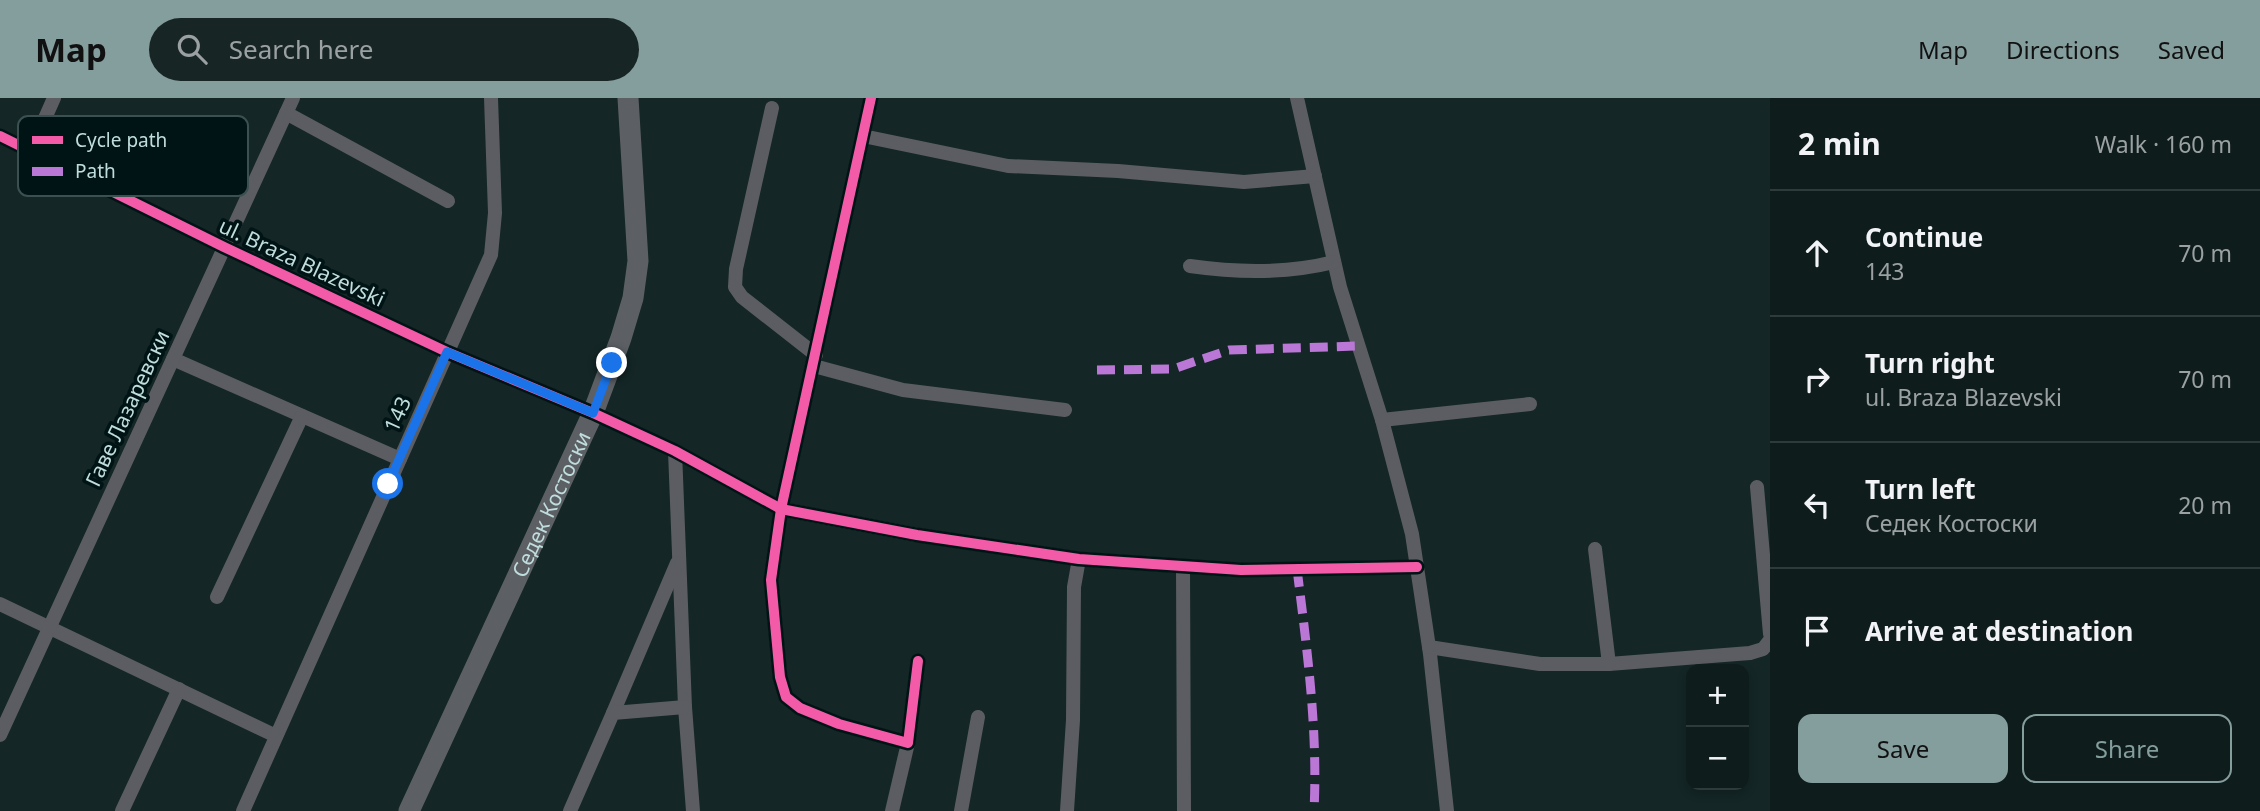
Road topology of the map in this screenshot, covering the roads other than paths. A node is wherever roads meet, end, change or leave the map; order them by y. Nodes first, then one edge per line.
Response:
1 (54, 98) edge
2 (293, 98) edge
3 (491, 98) edge
4 (628, 98) edge
5 (871, 98) edge
6 (1297, 98) edge
7 (772, 108) dead end
8 (286, 113) junction
9 (46, 116) edge
10 (0, 136) edge
11 (863, 136) junction
12 (18, 144) edge
13 (1315, 176) junction
14 (248, 195) edge
15 (123, 196) edge
16 (248, 196) edge
17 (448, 201) dead end
18 (224, 247) junction
19 (1334, 262) junction
20 (1190, 266) dead end
21 (447, 352) junction
22 (173, 359) junction
23 (815, 360) junction
24 (1530, 404) dead end
25 (1065, 410) dead end
26 (593, 413) junction
27 (302, 416) junction
28 (1382, 420) junction
29 (676, 451) junction
30 (400, 459) junction
31 (1757, 487) dead end
32 (781, 509) junction
33 (1595, 549) dead end
34 (679, 559) junction
35 (1079, 559) junction
36 (1182, 566) junction
37 (1417, 567) junction
38 (217, 597) dead end
39 (0, 604) edge
40 (660, 607) junction
41 (681, 614) junction
42 (50, 626) junction
43 (1770, 634) edge
44 (1770, 640) edge
45 (1429, 647) junction
46 (918, 661) dead end
47 (1609, 664) junction
48 (180, 689) junction
49 (685, 707) junction
50 (613, 713) junction
51 (978, 717) dead end
52 (0, 735) edge
53 (276, 736) junction
54 (908, 743) junction
55 (122, 811) edge
56 (243, 811) edge
57 (409, 811) edge
58 (570, 811) edge
59 (693, 811) edge
60 (892, 811) edge
61 (961, 811) edge
62 (1067, 811) edge
63 (1184, 811) edge
64 (1447, 811) edge

1 - 9 street
2 - 8 street, Гаве Лазаревски
3 - 21 street, 143
4 - 26 main road, Седек Костоски
5 - 11 street
6 - 13 street
7 - 23 street
8 - 14 street, Гаве Лазаревски
8 - 17 street
10 - 12 street, ul. Braza Blazevski
11 - 13 street
11 - 23 street
13 - 19 street
15 - 18 street, ul. Braza Blazevski
16 - 18 street, Гаве Лазаревски
18 - 21 street, ul. Braza Blazevski
18 - 22 street, Гаве Лазаревски
19 - 20 street
19 - 28 street
21 - 26 street, ul. Braza Blazevski
21 - 30 street, 143
22 - 27 street
22 - 42 street, Гаве Лазаревски
23 - 25 street
23 - 32 street
24 - 28 street
26 - 29 street, ul. Braza Blazevski
26 - 57 main road, Седек Костоски
27 - 30 street
27 - 38 street
28 - 37 street
29 - 32 street, ul. Braza Blazevski
29 - 34 street
30 - 53 street, 143
31 - 43 street
32 - 35 street, ul. Braza Blazevski
32 - 54 street
33 - 47 street
34 - 40 street
34 - 41 street
35 - 36 street, ul. Braza Blazevski
35 - 62 street
36 - 37 street, ul. Braza Blazevski
36 - 63 street
37 - 45 street
39 - 42 street
40 - 41 street
40 - 50 street
41 - 49 street
42 - 48 street
42 - 52 street, Гаве Лазаревски
44 - 47 street
45 - 47 street
45 - 64 street
46 - 54 street
48 - 53 street
48 - 55 street
49 - 50 street
49 - 59 street
50 - 58 street
51 - 61 street
53 - 56 street, 143
54 - 60 street

